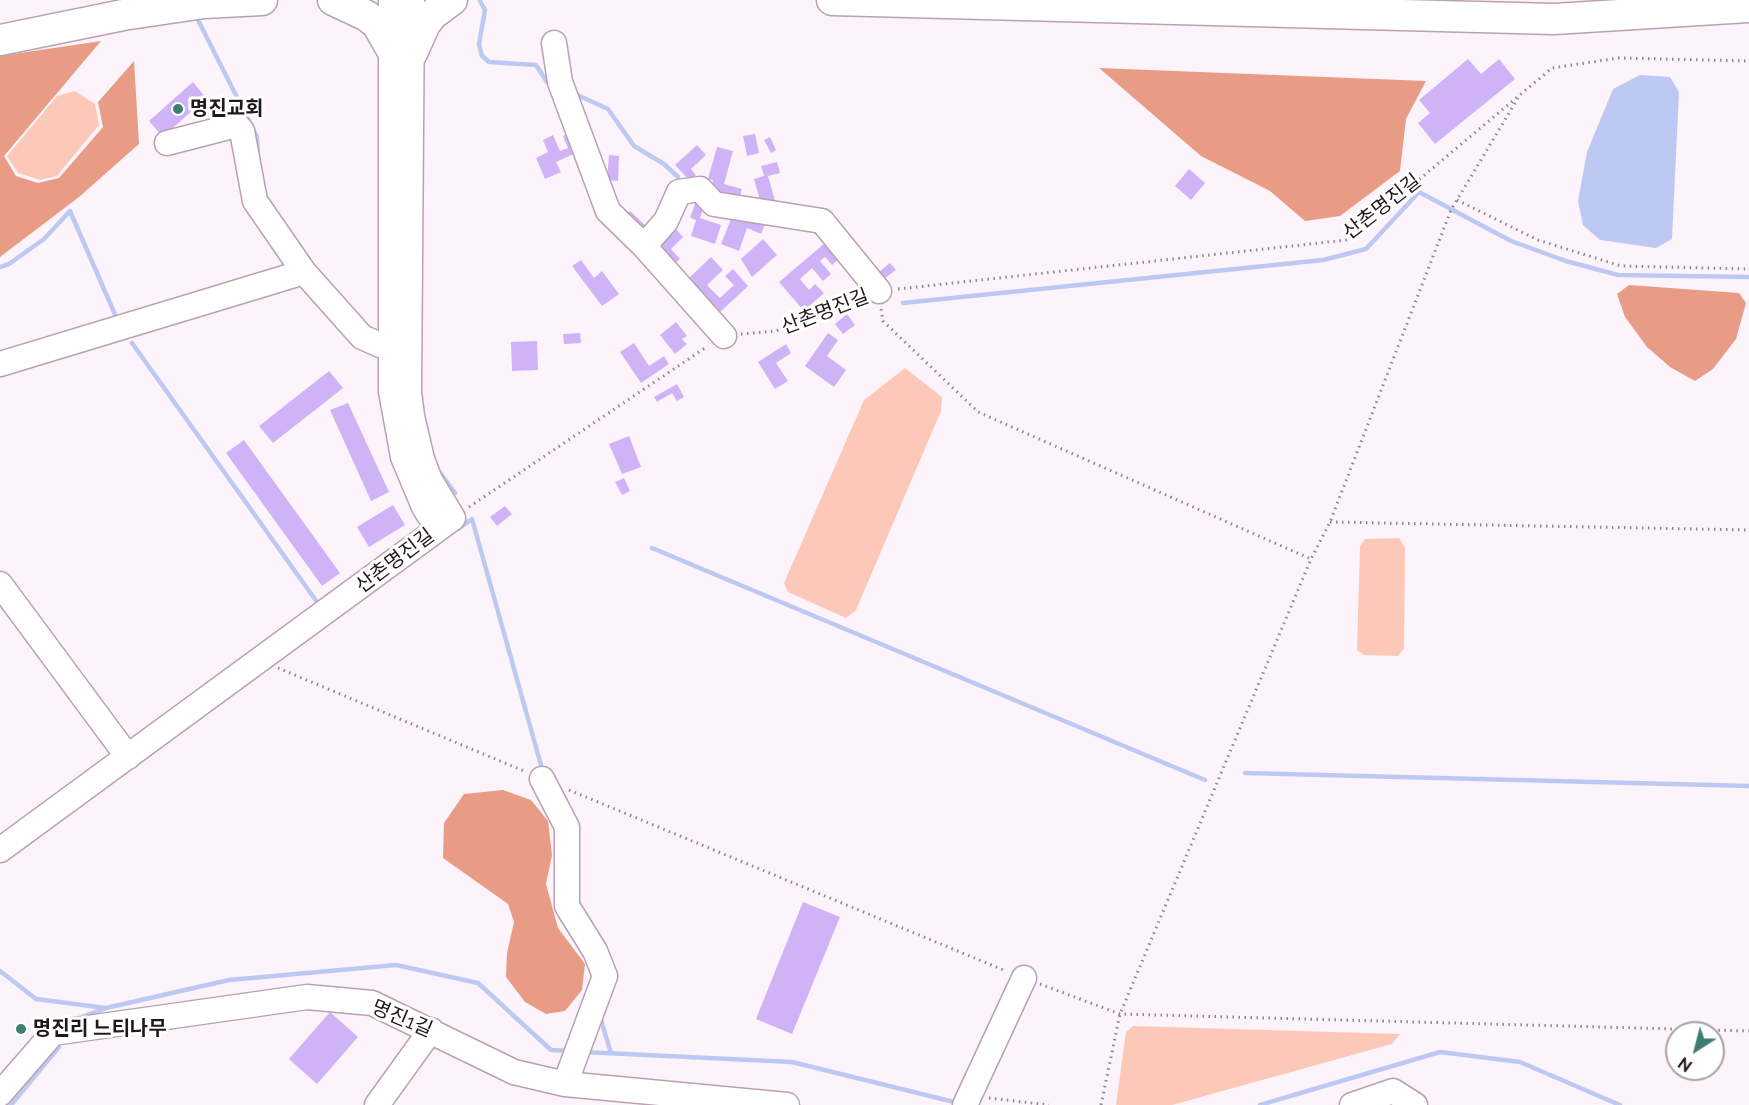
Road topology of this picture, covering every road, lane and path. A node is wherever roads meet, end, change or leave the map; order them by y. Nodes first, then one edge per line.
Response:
1 (97, 0) edge
2 (262, 0) edge
3 (333, 0) edge
4 (391, 0) edge
5 (412, 0) edge
6 (452, 0) edge
7 (832, 0) edge
8 (1749, 7) edge
9 (0, 19) edge
10 (0, 40) edge
11 (554, 43) dead end
12 (402, 52) junction
13 (1749, 61) edge
14 (1520, 94) junction
15 (167, 144) dead end
16 (1457, 200) junction
17 (644, 246) junction
18 (1749, 269) edge
19 (304, 272) junction
20 (879, 291) junction
21 (724, 336) junction
22 (401, 349) junction
23 (0, 364) edge
24 (423, 505) junction
25 (1330, 522) junction
26 (445, 523) junction
27 (1749, 530) edge
28 (410, 550) junction
29 (1311, 559) junction
30 (0, 584) edge
31 (260, 661) junction
32 (128, 757) junction
33 (542, 779) junction
34 (0, 850) edge
35 (1024, 978) junction
36 (1120, 1014) junction
37 (430, 1030) junction
38 (1749, 1031) edge
39 (565, 1084) junction
40 (0, 1094) edge
41 (607, 1096) edge
42 (967, 1100) edge
43 (377, 1105) edge
44 (787, 1105) edge
45 (1049, 1105) edge
46 (1101, 1105) edge
47 (1352, 1105) edge
48 (1415, 1105) edge

1 - 9 main road
2 - 10 main road
3 - 12 main road
4 - 12 street
5 - 12 street
6 - 12 main road
7 - 8 main road
11 - 17 street
12 - 22 street
13 - 14 path, 산촌명진길
14 - 16 path
14 - 20 path, 산촌명진길
15 - 19 street
16 - 18 path
16 - 25 path
17 - 20 street
17 - 21 street
19 - 22 street
19 - 23 street
20 - 21 path, 산촌명진길
20 - 29 path
21 - 26 path, 산촌명진길
22 - 24 street
22 - 26 street
24 - 26 street
24 - 28 street
25 - 27 path
25 - 29 path
26 - 28 street, 산촌명진길
28 - 31 street, 산촌명진길
29 - 36 path
30 - 32 street
31 - 32 street, 산촌명진길
31 - 33 path
32 - 34 street, 산촌명진길
33 - 35 path
33 - 39 street
35 - 36 path
35 - 42 street
36 - 38 path
36 - 46 path
37 - 39 street, 명진1길
37 - 40 street, 명진1길
37 - 43 street
39 - 41 street, 명진1길
41 - 44 street, 명진1길
42 - 45 path
47 - 48 street

